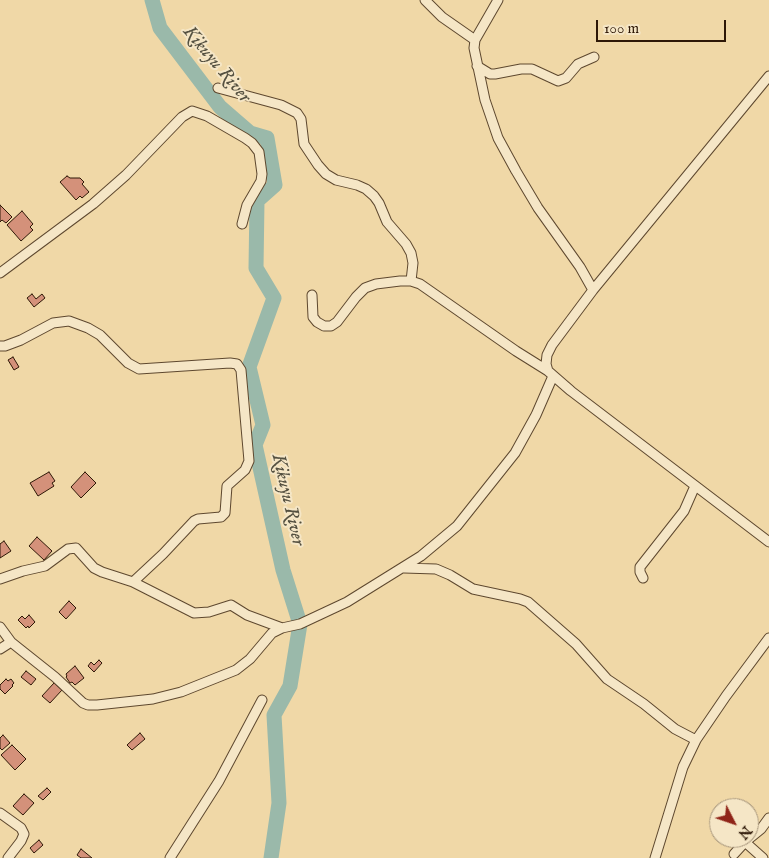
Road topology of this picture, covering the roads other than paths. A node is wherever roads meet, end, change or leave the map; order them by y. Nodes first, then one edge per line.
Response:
1 (425, 0) edge
2 (498, 0) edge
3 (475, 40) junction
4 (594, 57) dead end
5 (477, 66) junction
6 (769, 76) edge
7 (218, 88) dead end
8 (242, 224) dead end
9 (0, 273) edge
10 (411, 281) junction
11 (593, 290) junction
12 (312, 295) dead end
13 (0, 346) edge
14 (551, 374) junction
15 (695, 486) junction
16 (769, 542) edge
17 (404, 568) junction
18 (643, 578) dead end
19 (0, 580) edge
20 (133, 582) junction
21 (0, 627) edge
22 (282, 628) junction
23 (769, 638) edge
24 (11, 642) junction
25 (0, 648) edge
26 (262, 700) dead end
27 (696, 740) junction
28 (0, 813) edge
29 (769, 818) edge
30 (759, 831) edge
31 (740, 848) edge
32 (752, 848) edge
33 (734, 854) dead end
34 (8, 858) edge
35 (170, 858) edge
36 (655, 858) edge
37 (763, 858) edge

1 - 3 street
2 - 3 street
3 - 5 street
4 - 5 street
5 - 11 street
6 - 11 street
7 - 10 street
8 - 9 street
10 - 12 street
10 - 14 street
11 - 14 street
13 - 20 street
14 - 15 street
14 - 17 street
15 - 16 street
15 - 18 street
17 - 22 street
17 - 27 street
19 - 20 street
20 - 22 street
21 - 24 street
22 - 24 street
23 - 27 street
24 - 25 street
26 - 35 street
27 - 36 street
28 - 34 street
29 - 30 street
31 - 33 street
32 - 37 street

